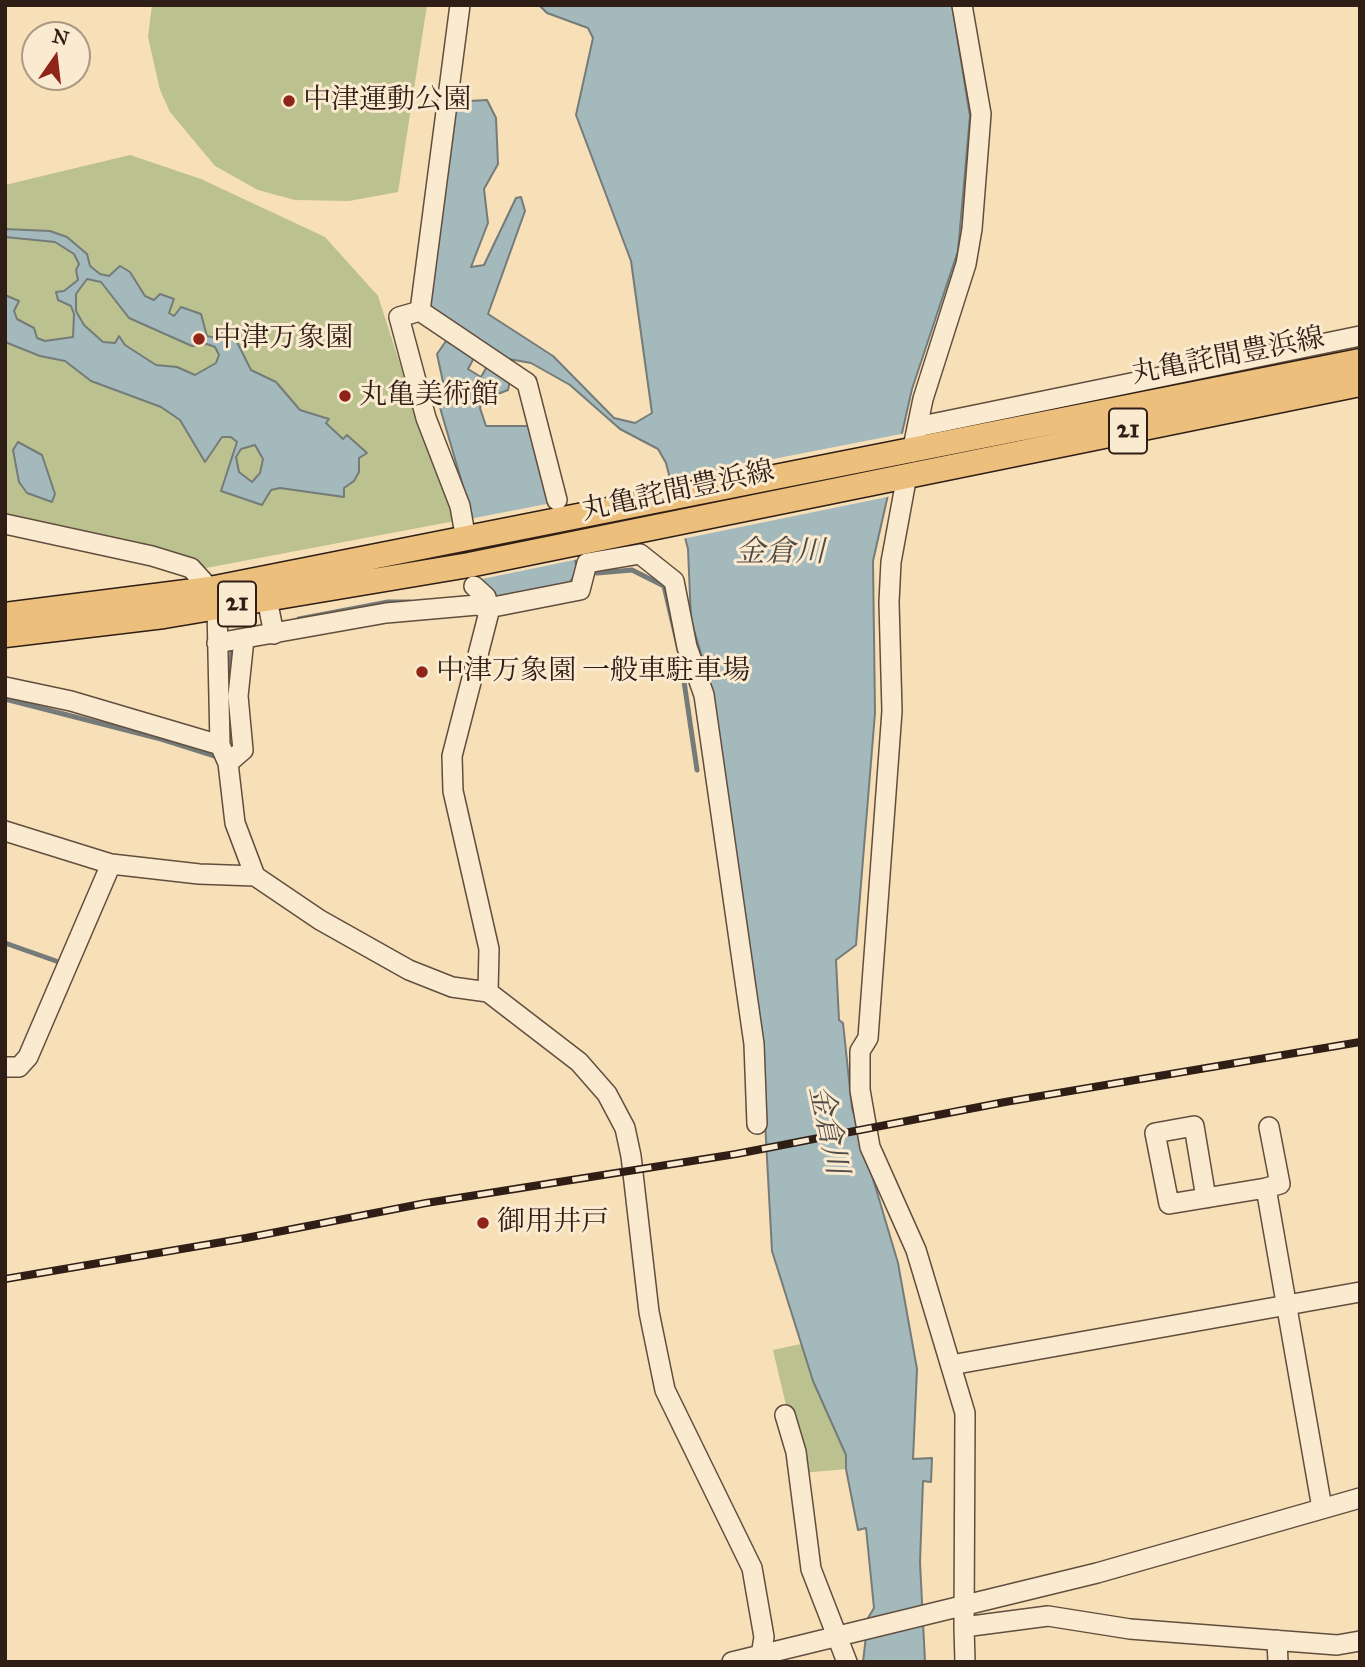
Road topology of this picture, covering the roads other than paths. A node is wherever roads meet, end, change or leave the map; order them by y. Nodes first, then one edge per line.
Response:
1 (460, 5) edge
2 (962, 5) edge
3 (420, 311) junction
4 (1360, 335) edge
5 (1360, 361) edge
6 (1360, 384) edge
7 (917, 427) junction
8 (904, 464) junction
9 (557, 500) dead end
10 (5, 524) edge
11 (466, 540) junction
12 (479, 589) junction
13 (213, 598) junction
14 (305, 614) junction
15 (5, 615) edge
16 (271, 620) junction
17 (5, 635) edge
18 (232, 641) junction
19 (5, 687) edge
20 (223, 753) junction
21 (5, 831) edge
22 (111, 864) junction
23 (255, 876) junction
24 (488, 992) junction
25 (5, 1068) edge
26 (757, 1124) dead end
27 (1269, 1127) dead end
28 (1266, 1188) junction
29 (1206, 1198) dead end
30 (1360, 1292) edge
31 (1287, 1305) junction
32 (951, 1364) junction
33 (785, 1415) dead end
34 (1360, 1498) edge
35 (1322, 1508) junction
36 (963, 1617) junction
37 (844, 1637) junction
38 (1277, 1640) junction
39 (1360, 1641) edge
40 (761, 1658) edge
41 (732, 1662) edge
42 (847, 1662) edge
43 (965, 1662) edge
44 (1278, 1662) edge

1 - 3 street
2 - 7 street
3 - 9 street
3 - 11 street
4 - 7 street
5 - 8 main road, 丸亀詫間豊浜線 / 21
6 - 8 main road, 丸亀詫間豊浜線 / 21
7 - 8 street
8 - 11 main road, 21
8 - 12 main road, 丸亀詫間豊浜線 / 21
8 - 32 street
10 - 13 street
11 - 13 main road, 丸亀詫間豊浜線 / 21
12 - 14 main road, 丸亀詫間豊浜線 / 21
12 - 14 street
12 - 24 street
12 - 26 street
13 - 15 main road, 丸亀詫間豊浜線 / 21
13 - 16 main road, 丸亀詫間豊浜線 / 21
13 - 17 main road, 丸亀詫間豊浜線 / 21
13 - 18 street
14 - 16 main road, 丸亀詫間豊浜線 / 21
14 - 16 street
16 - 18 street
18 - 20 street
18 - 20 street
19 - 20 street
20 - 23 street
21 - 22 street
22 - 23 street
22 - 25 street
23 - 24 street
24 - 40 street
27 - 28 street
28 - 29 street
28 - 31 street
30 - 31 street
31 - 32 street
31 - 35 street
32 - 36 street
33 - 37 street
34 - 35 street
35 - 36 street
36 - 37 street
36 - 38 street
36 - 43 street
37 - 40 street
37 - 42 street
38 - 39 street
38 - 44 street
40 - 41 street

